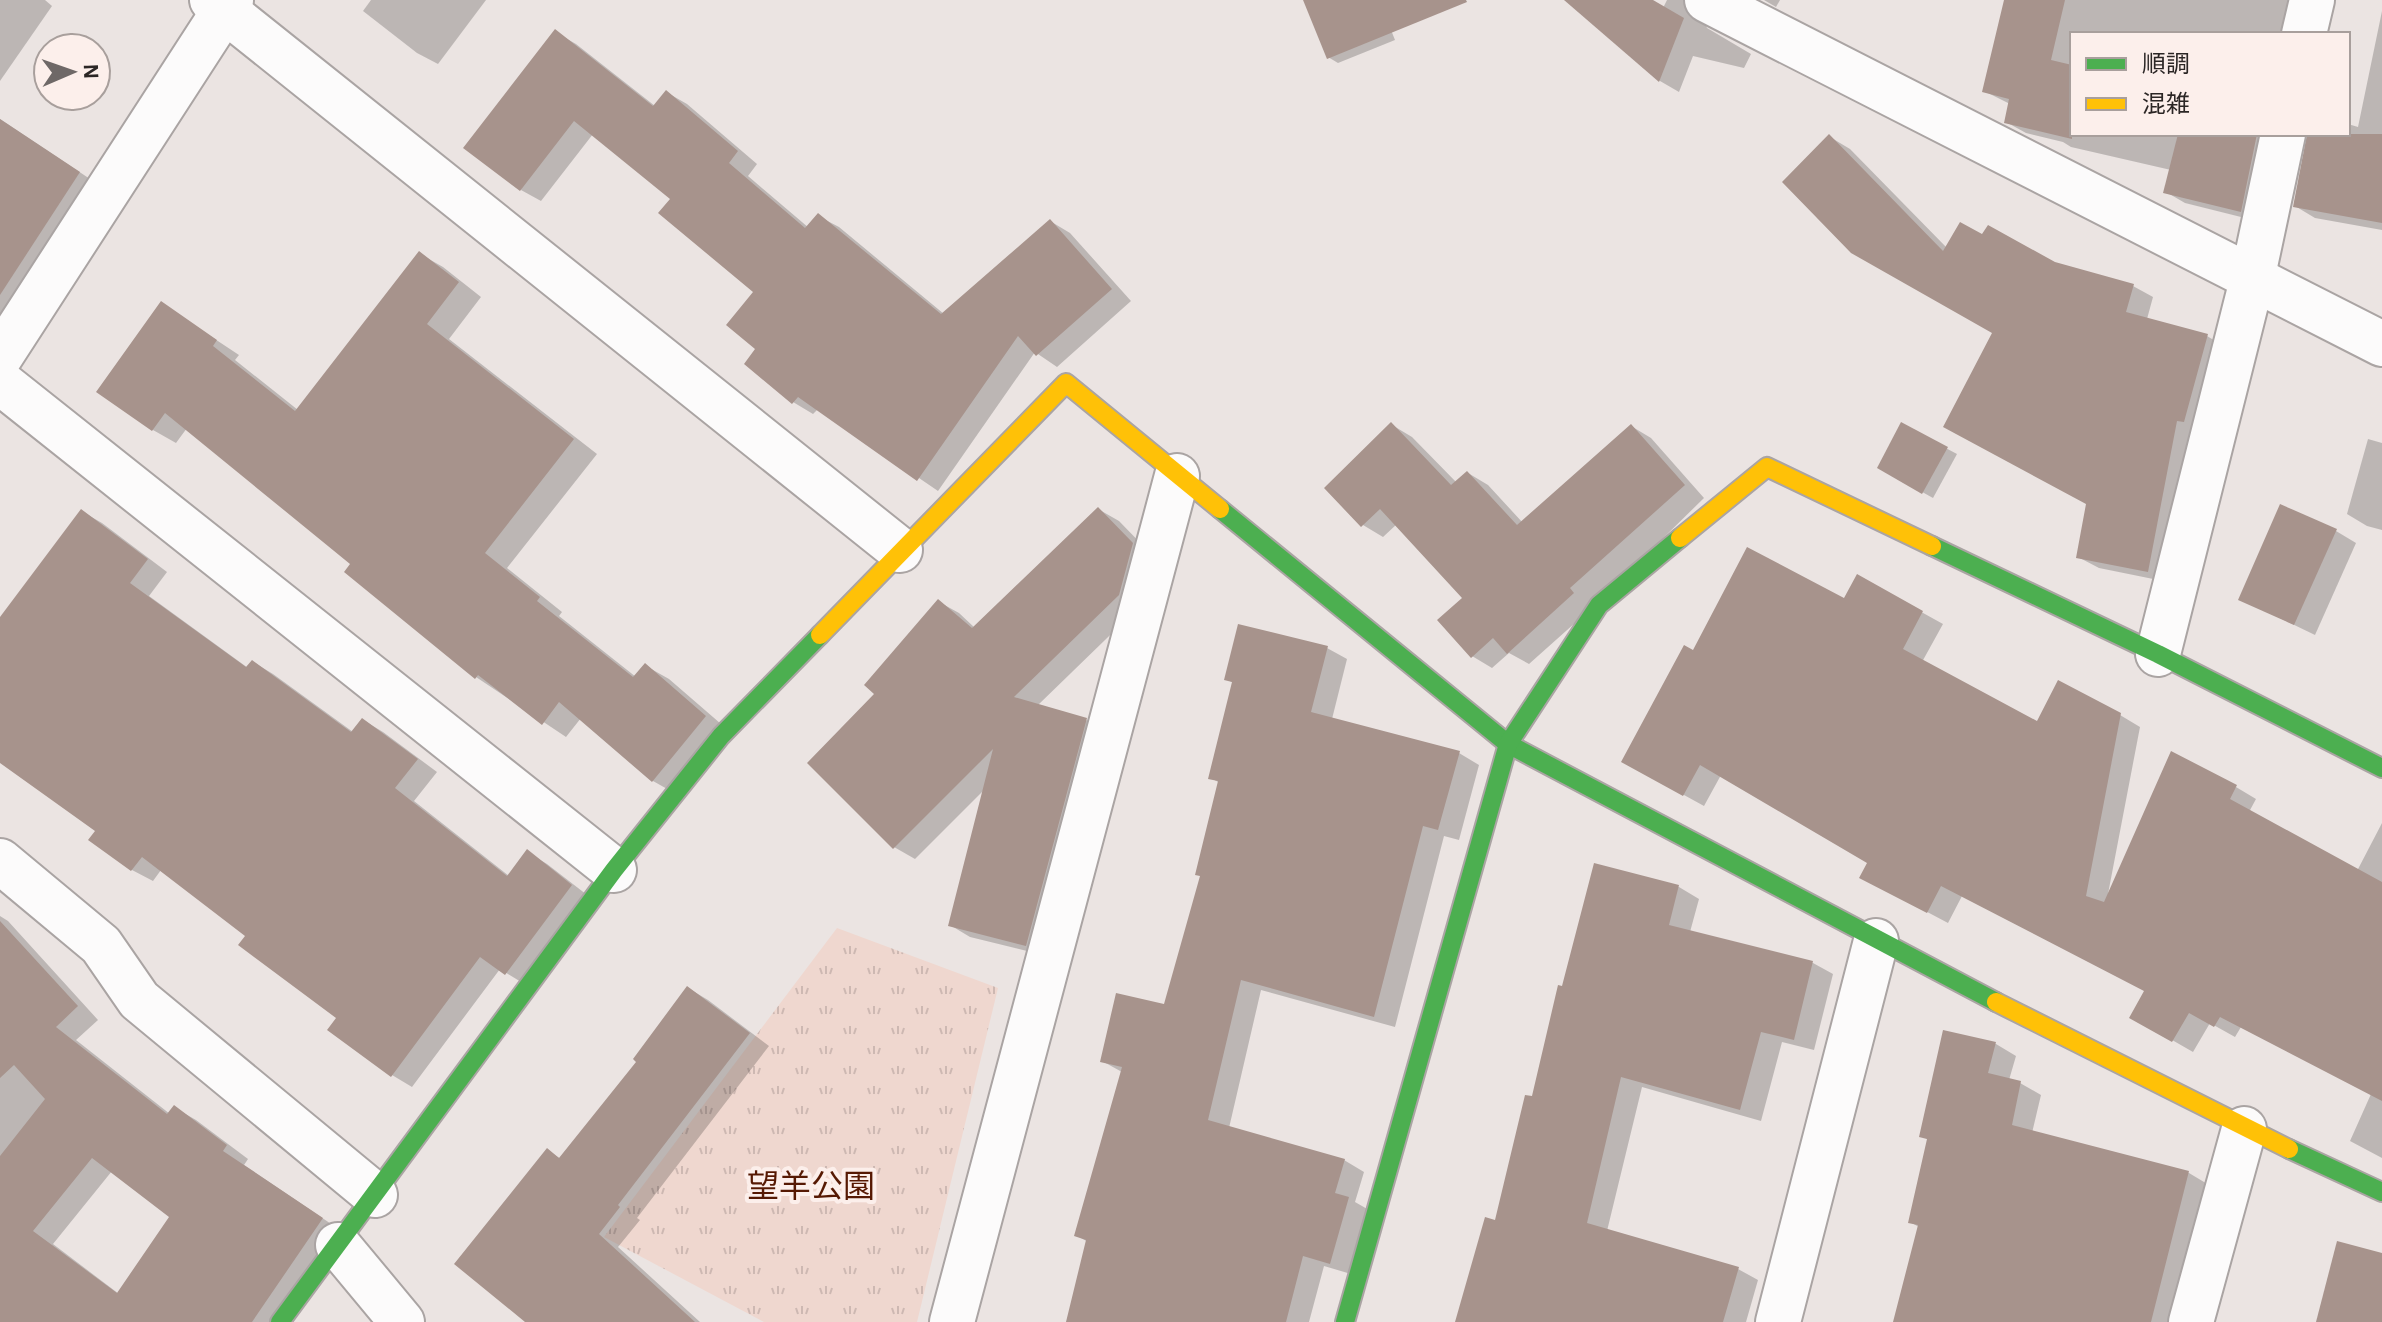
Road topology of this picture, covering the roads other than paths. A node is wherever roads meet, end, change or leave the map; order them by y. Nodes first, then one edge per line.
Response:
1 (1707, 0) edge
2 (2312, 0) edge
3 (223, 3) edge
4 (2304, 32) edge
5 (2283, 136) edge
6 (2252, 280) junction
7 (2382, 344) edge
8 (0, 357) edge
9 (0, 382) edge
10 (1177, 476) junction
11 (900, 550) junction
12 (2158, 654) junction
13 (1508, 744) junction
14 (2382, 768) edge
15 (0, 861) edge
16 (614, 870) junction
17 (1876, 941) junction
18 (2244, 1129) junction
19 (2382, 1192) edge
20 (375, 1195) junction
21 (338, 1245) junction
22 (280, 1322) edge
23 (402, 1322) edge
24 (952, 1322) edge
25 (1345, 1322) edge
26 (1778, 1322) edge
27 (2191, 1322) edge

1 - 6 street
2 - 4 street
3 - 8 street
3 - 11 street
5 - 6 street
6 - 7 street
6 - 12 street
9 - 16 street
10 - 11 street
10 - 13 street
10 - 24 street
11 - 16 street
12 - 13 street
12 - 14 street
13 - 17 street
13 - 25 street
15 - 20 street
16 - 20 street
17 - 18 street
17 - 26 street
18 - 19 street
18 - 27 street
20 - 21 street
21 - 22 street
21 - 23 street

